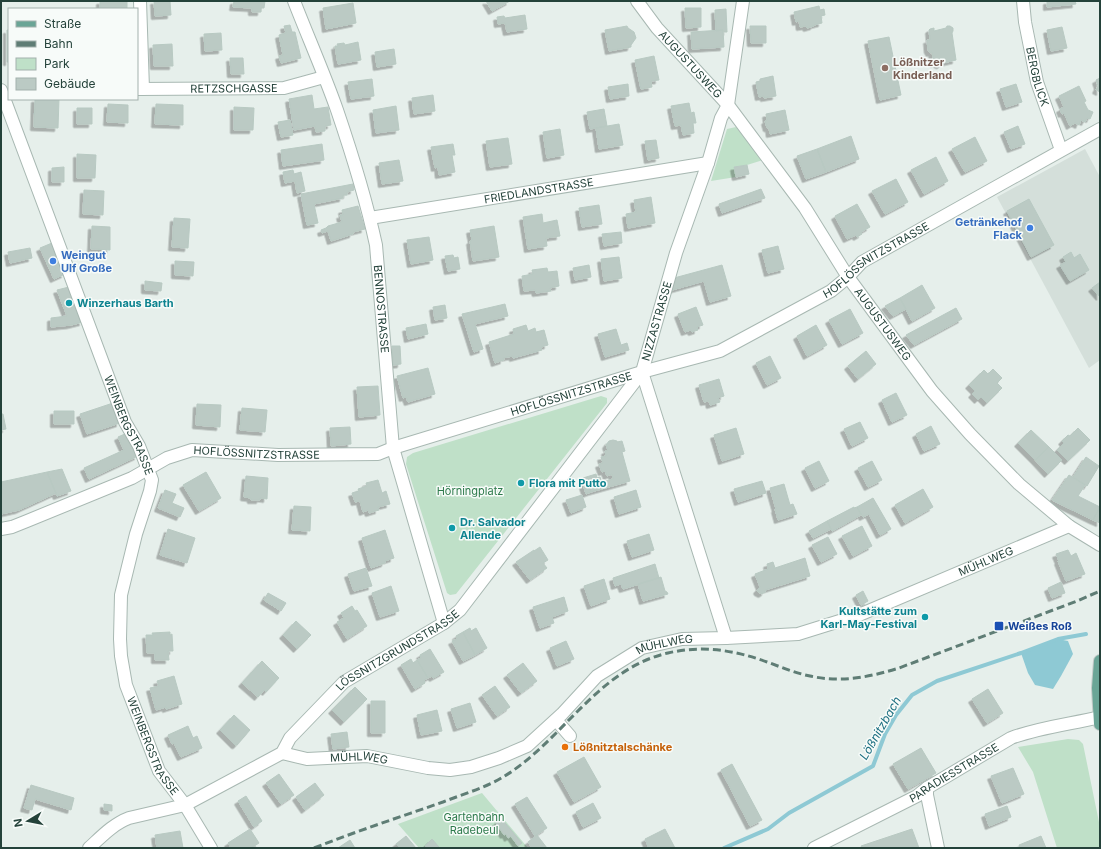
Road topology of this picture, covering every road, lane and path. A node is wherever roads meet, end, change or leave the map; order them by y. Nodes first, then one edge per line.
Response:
1 (140, 1) edge
2 (294, 1) edge
3 (637, 1) edge
4 (743, 1) edge
5 (1022, 1) edge
6 (324, 77) junction
7 (1, 89) edge
8 (140, 89) edge
9 (728, 105) junction
10 (1100, 129) edge
11 (1061, 150) junction
12 (708, 163) junction
13 (370, 218) junction
14 (848, 277) junction
15 (642, 372) junction
16 (393, 448) junction
17 (148, 469) junction
18 (1069, 526) junction
19 (1, 529) edge
20 (1100, 545) edge
21 (444, 623) junction
22 (726, 638) junction
23 (1100, 661) edge
24 (556, 720) junction
25 (1100, 720) edge
26 (570, 736) dead end
27 (282, 753) junction
28 (927, 788) junction
29 (185, 805) junction
30 (89, 848) edge
31 (211, 848) edge
32 (814, 848) edge
33 (938, 848) edge

1 - 8 street, RETZSCHGASSE
2 - 6 street, BENNOSTRASSE
3 - 9 street, AUGUSTUSWEG
4 - 9 street, NIZZASTRASSE
5 - 11 street, BERGBLICK
6 - 8 street, RETZSCHGASSE
6 - 13 street, BENNOSTRASSE
7 - 17 street, WEINBERGSTRASSE
9 - 12 street, NIZZASTRASSE
9 - 14 street, AUGUSTUSWEG
10 - 11 street, HOFLÖSSNITZSTRASSE
11 - 14 street, HOFLÖSSNITZSTRASSE
12 - 13 street, FRIEDLANDSTRASSE
12 - 15 street, NIZZASTRASSE
13 - 16 street, BENNOSTRASSE
14 - 15 street, HOFLÖSSNITZSTRASSE
14 - 18 street, AUGUSTUSWEG
15 - 16 street, HOFLÖSSNITZSTRASSE
15 - 21 street, LÖSSNITZGRUNDSTRASSE
15 - 22 street, NIZZASTRASSE
16 - 17 street, HOFLÖSSNITZSTRASSE
16 - 21 street, BENNOSTRASSE
17 - 19 street, HOFLÖSSNITZSTRASSE
17 - 29 street, WEINBERGSTRASSE
18 - 20 street, AUGUSTUSWEG
18 - 22 street, MÜHLWEG
21 - 27 street, LÖSSNITZGRUNDSTRASSE
22 - 24 street, MÜHLWEG
23 - 25 main road
24 - 26 street
24 - 27 street, MÜHLWEG
25 - 28 street, PARADIESSTRASSE
27 - 29 street
28 - 32 street, PARADIESSTRASSE
28 - 33 street
29 - 30 street
29 - 31 street, WEINBERGSTRASSE

